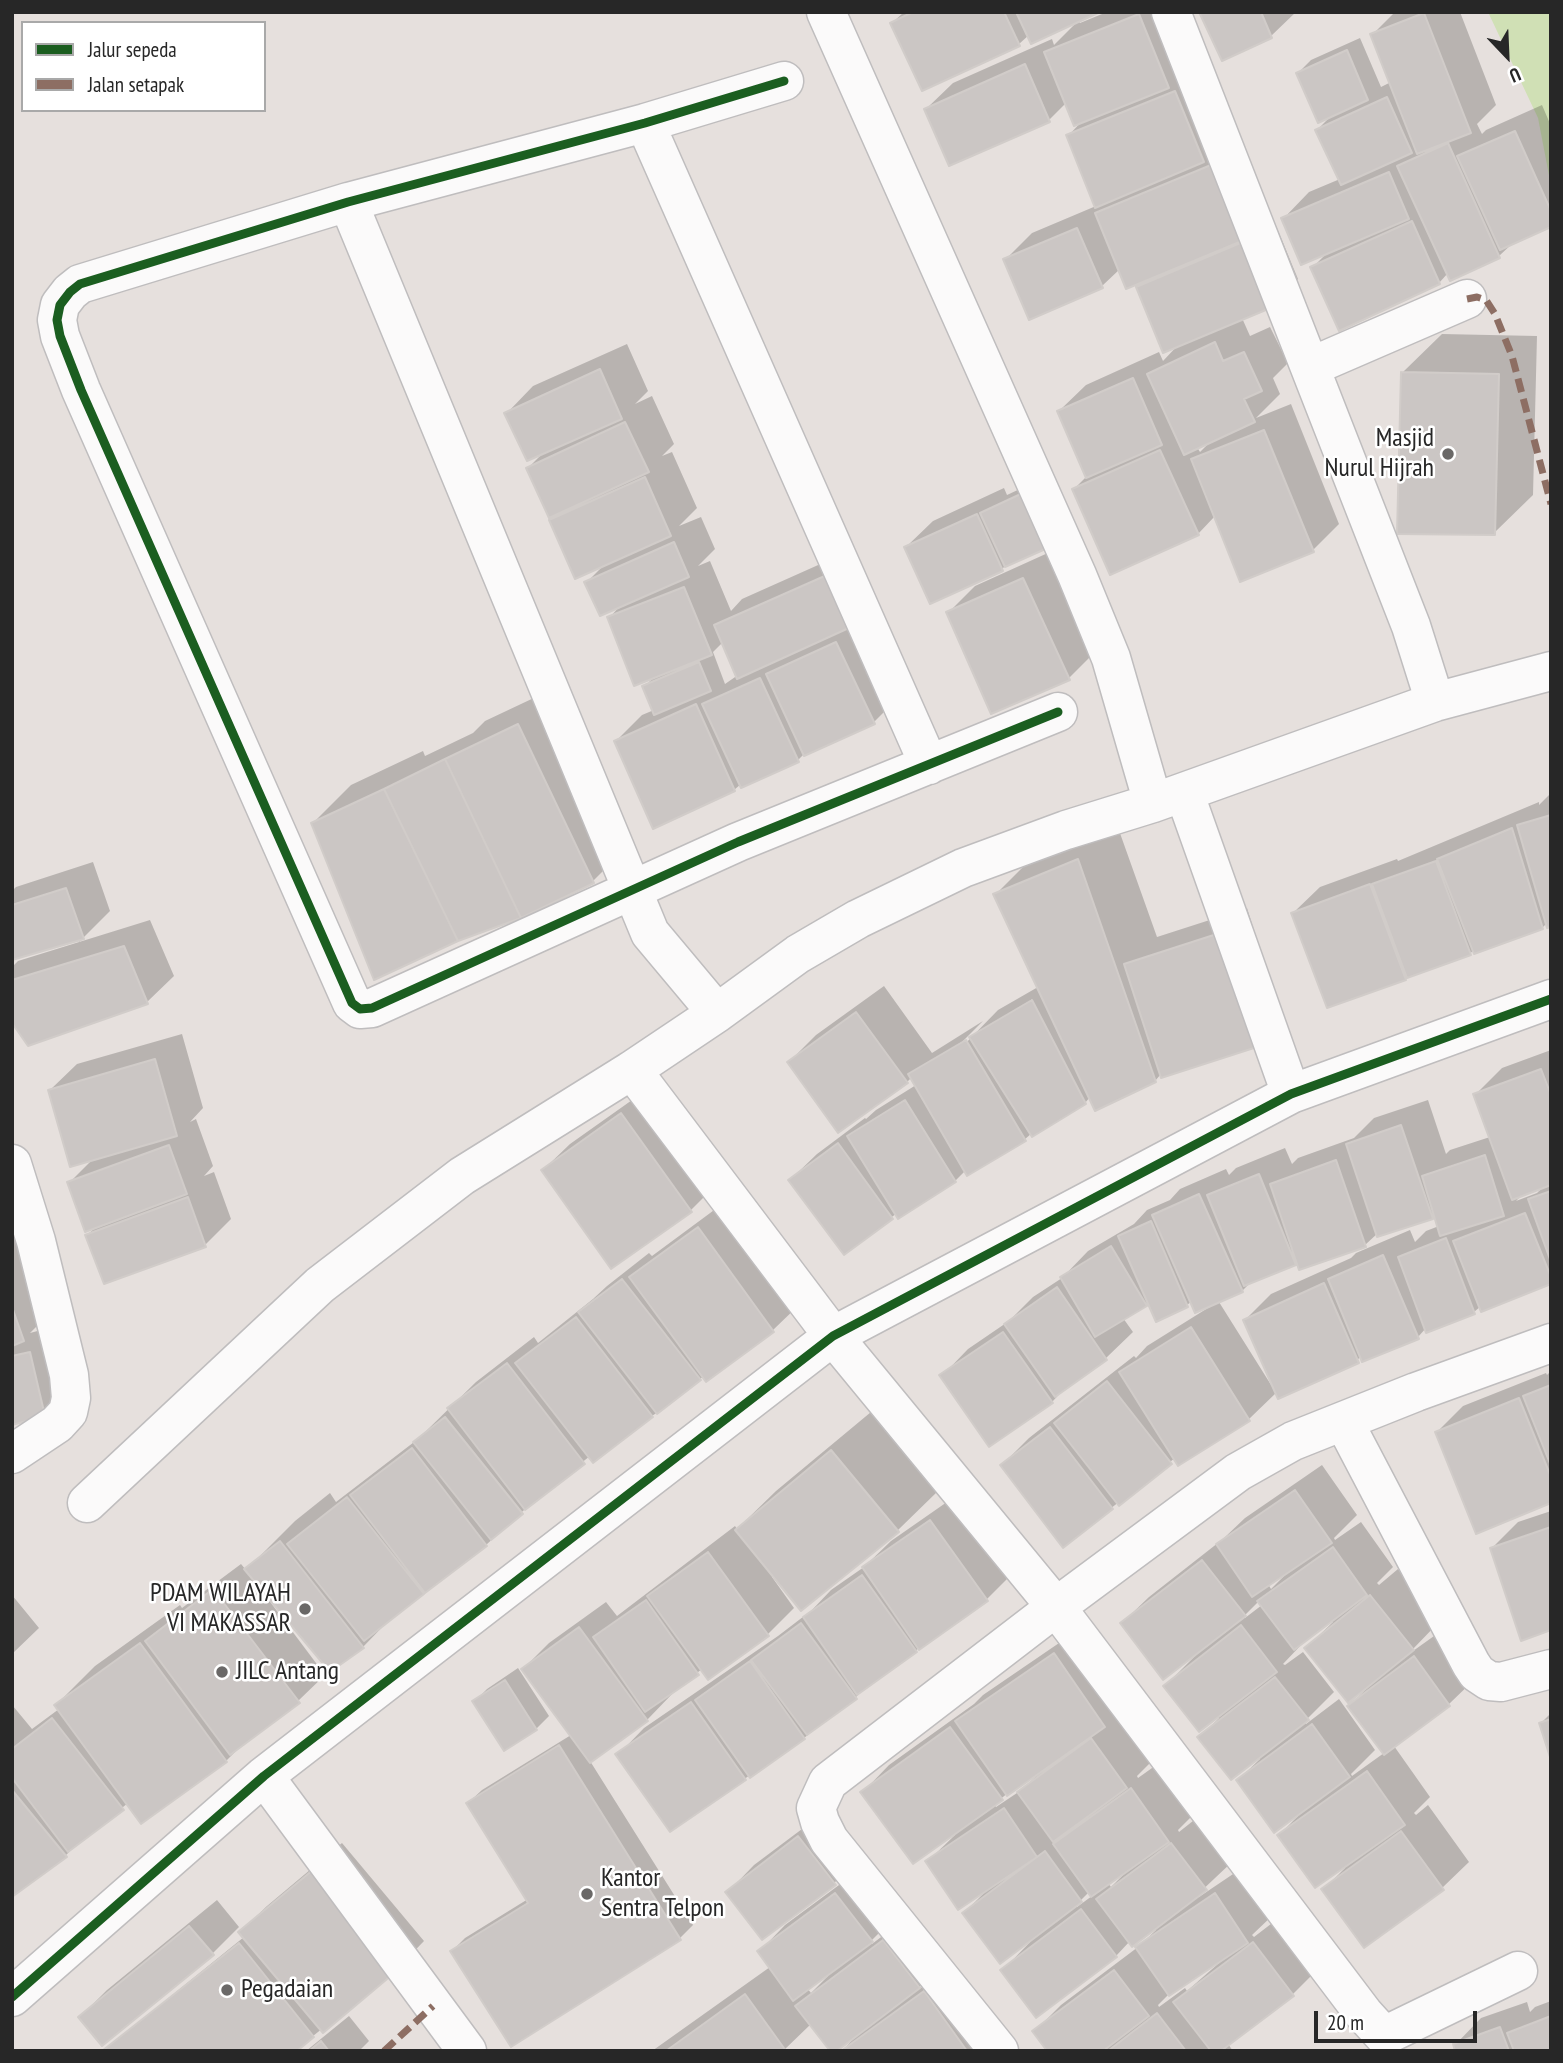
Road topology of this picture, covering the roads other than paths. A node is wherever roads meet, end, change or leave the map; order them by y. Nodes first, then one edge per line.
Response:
1 (826, 12) edge
2 (1171, 12) edge
3 (784, 81) dead end
4 (645, 123) junction
5 (348, 202) junction
6 (1467, 299) dead end
7 (1310, 367) junction
8 (1551, 671) edge
9 (1431, 687) junction
10 (1058, 712) dead end
11 (929, 765) junction
12 (1161, 793) junction
13 (632, 890) junction
14 (1551, 999) edge
15 (717, 1013) junction
16 (632, 1070) junction
17 (1291, 1094) junction
18 (12, 1164) edge
19 (833, 1336) junction
20 (1551, 1343) edge
21 (1345, 1422) junction
22 (12, 1454) edge
23 (87, 1503) dead end
24 (1056, 1608) junction
25 (1551, 1669) edge
26 (264, 1776) junction
27 (1518, 1971) dead end
28 (12, 1997) edge
29 (1371, 2044) edge
30 (467, 2051) edge
31 (999, 2051) edge

1 - 12 street
2 - 7 street
3 - 4 street
4 - 5 street
4 - 11 street
5 - 13 street
5 - 13 street
6 - 7 street
7 - 9 street
8 - 9 street
9 - 12 street
10 - 11 street
11 - 13 street
12 - 15 street
12 - 17 street
13 - 15 street
14 - 17 street
15 - 16 street
16 - 19 street
16 - 23 street
17 - 19 street
18 - 22 street
19 - 24 street
19 - 26 street
20 - 21 street
21 - 24 street
21 - 25 street
24 - 29 street
24 - 31 street
26 - 28 street
26 - 30 street
27 - 29 street

